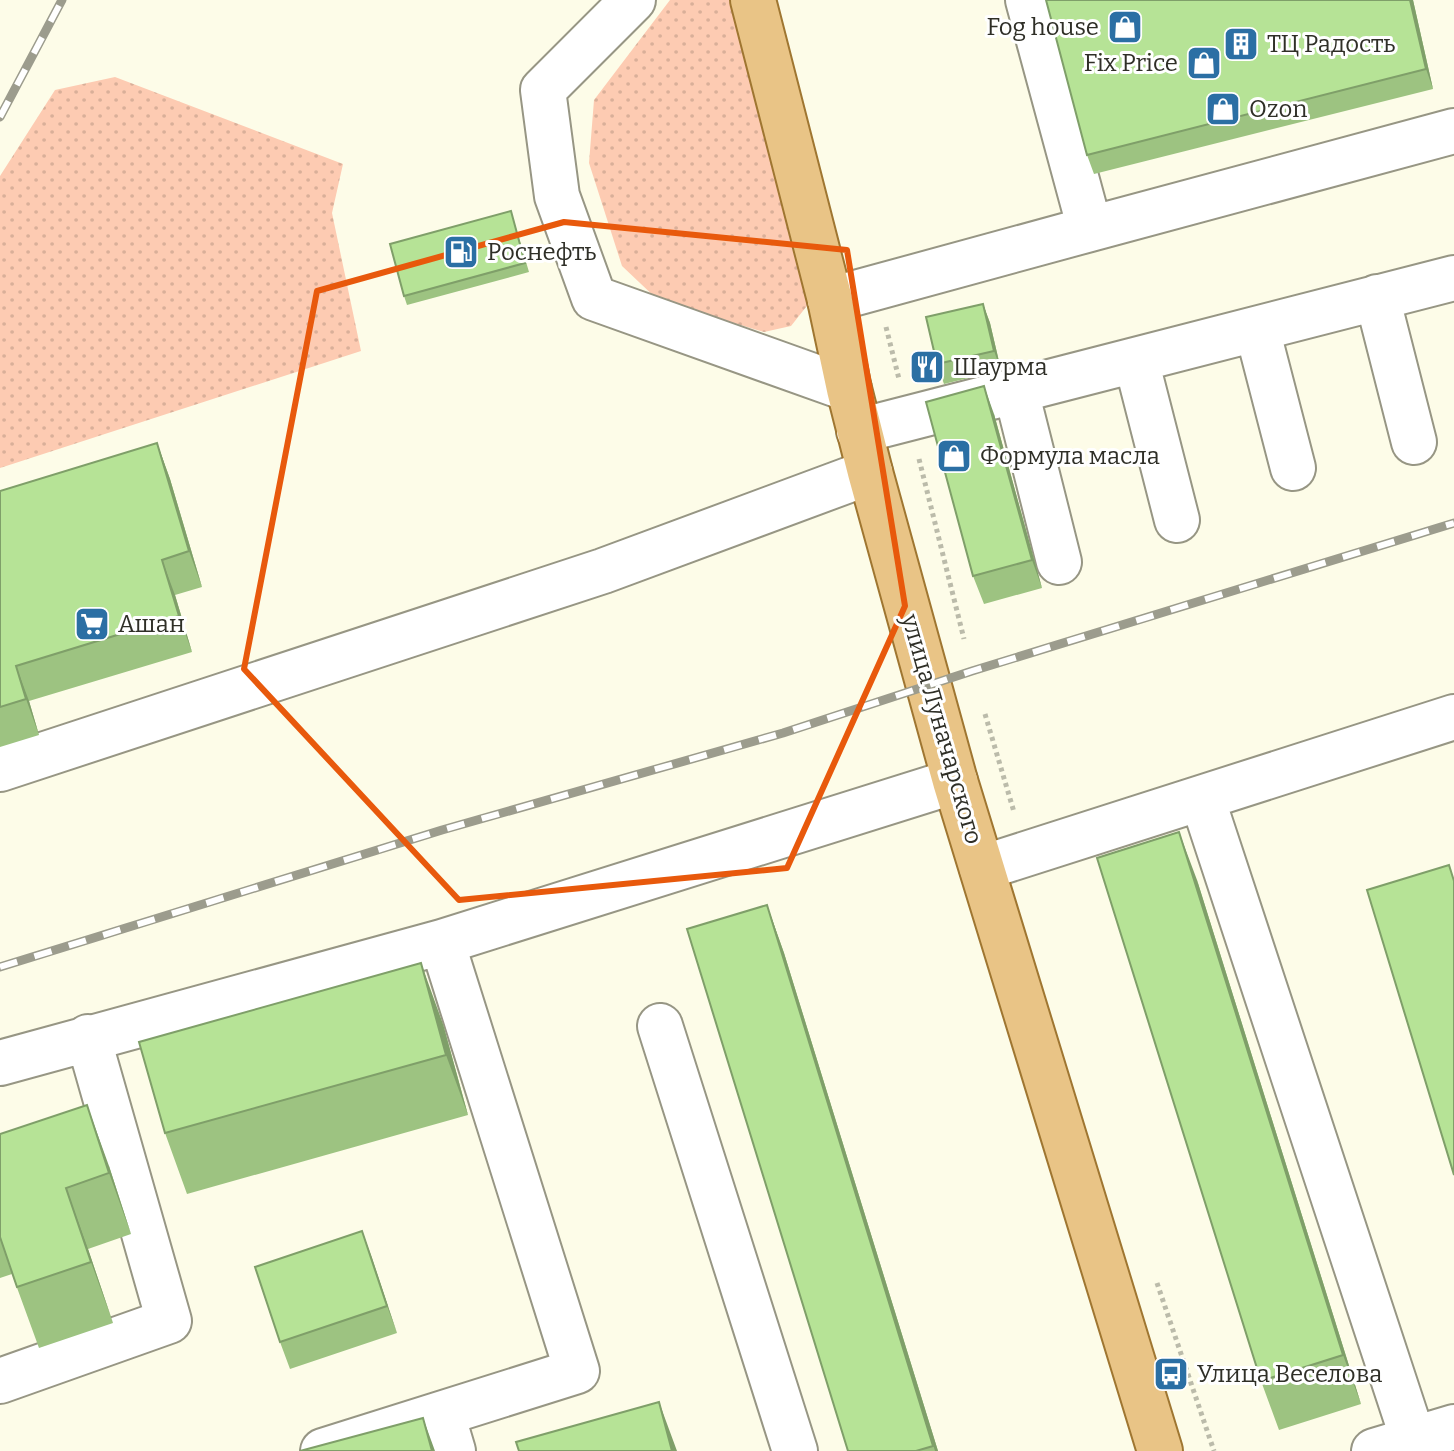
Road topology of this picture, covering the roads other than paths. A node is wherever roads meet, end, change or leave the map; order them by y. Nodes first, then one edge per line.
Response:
1 (633, 0) edge
2 (753, 0) edge
3 (1028, 0) edge
4 (1454, 131) edge
5 (1090, 229) junction
6 (1454, 278) edge
7 (1377, 297) junction
8 (830, 300) junction
9 (1257, 329) junction
10 (1136, 360) junction
11 (849, 389) junction
12 (1016, 391) junction
13 (1414, 442) dead end
14 (865, 451) junction
15 (1293, 468) dead end
16 (1177, 520) dead end
17 (1059, 562) dead end
18 (1454, 717) edge
19 (0, 769) edge
20 (955, 781) junction
21 (1202, 798) junction
22 (982, 868) junction
23 (442, 942) junction
24 (660, 1026) dead end
25 (88, 1037) junction
26 (0, 1063) edge
27 (0, 1381) edge
28 (1454, 1427) edge
29 (447, 1432) edge
30 (1402, 1447) edge
31 (323, 1451) edge
32 (795, 1451) edge
33 (1160, 1451) edge

1 - 11 street
2 - 8 main road, улица Луначарского
3 - 5 street
4 - 5 street
5 - 8 street
6 - 7 street
7 - 9 street
7 - 13 street
8 - 11 main road, улица Луначарского
9 - 10 street
9 - 15 street
10 - 12 street
10 - 16 street
11 - 14 main road, улица Луначарского
12 - 14 street
12 - 17 street
14 - 19 street
14 - 20 main road, улица Луначарского
18 - 21 street
20 - 22 main road, улица Луначарского
20 - 23 street
21 - 22 street
21 - 30 street
22 - 33 main road, улица Луначарского
23 - 25 street
23 - 29 street
24 - 32 street
25 - 26 street
25 - 27 street
28 - 30 street
29 - 31 street

